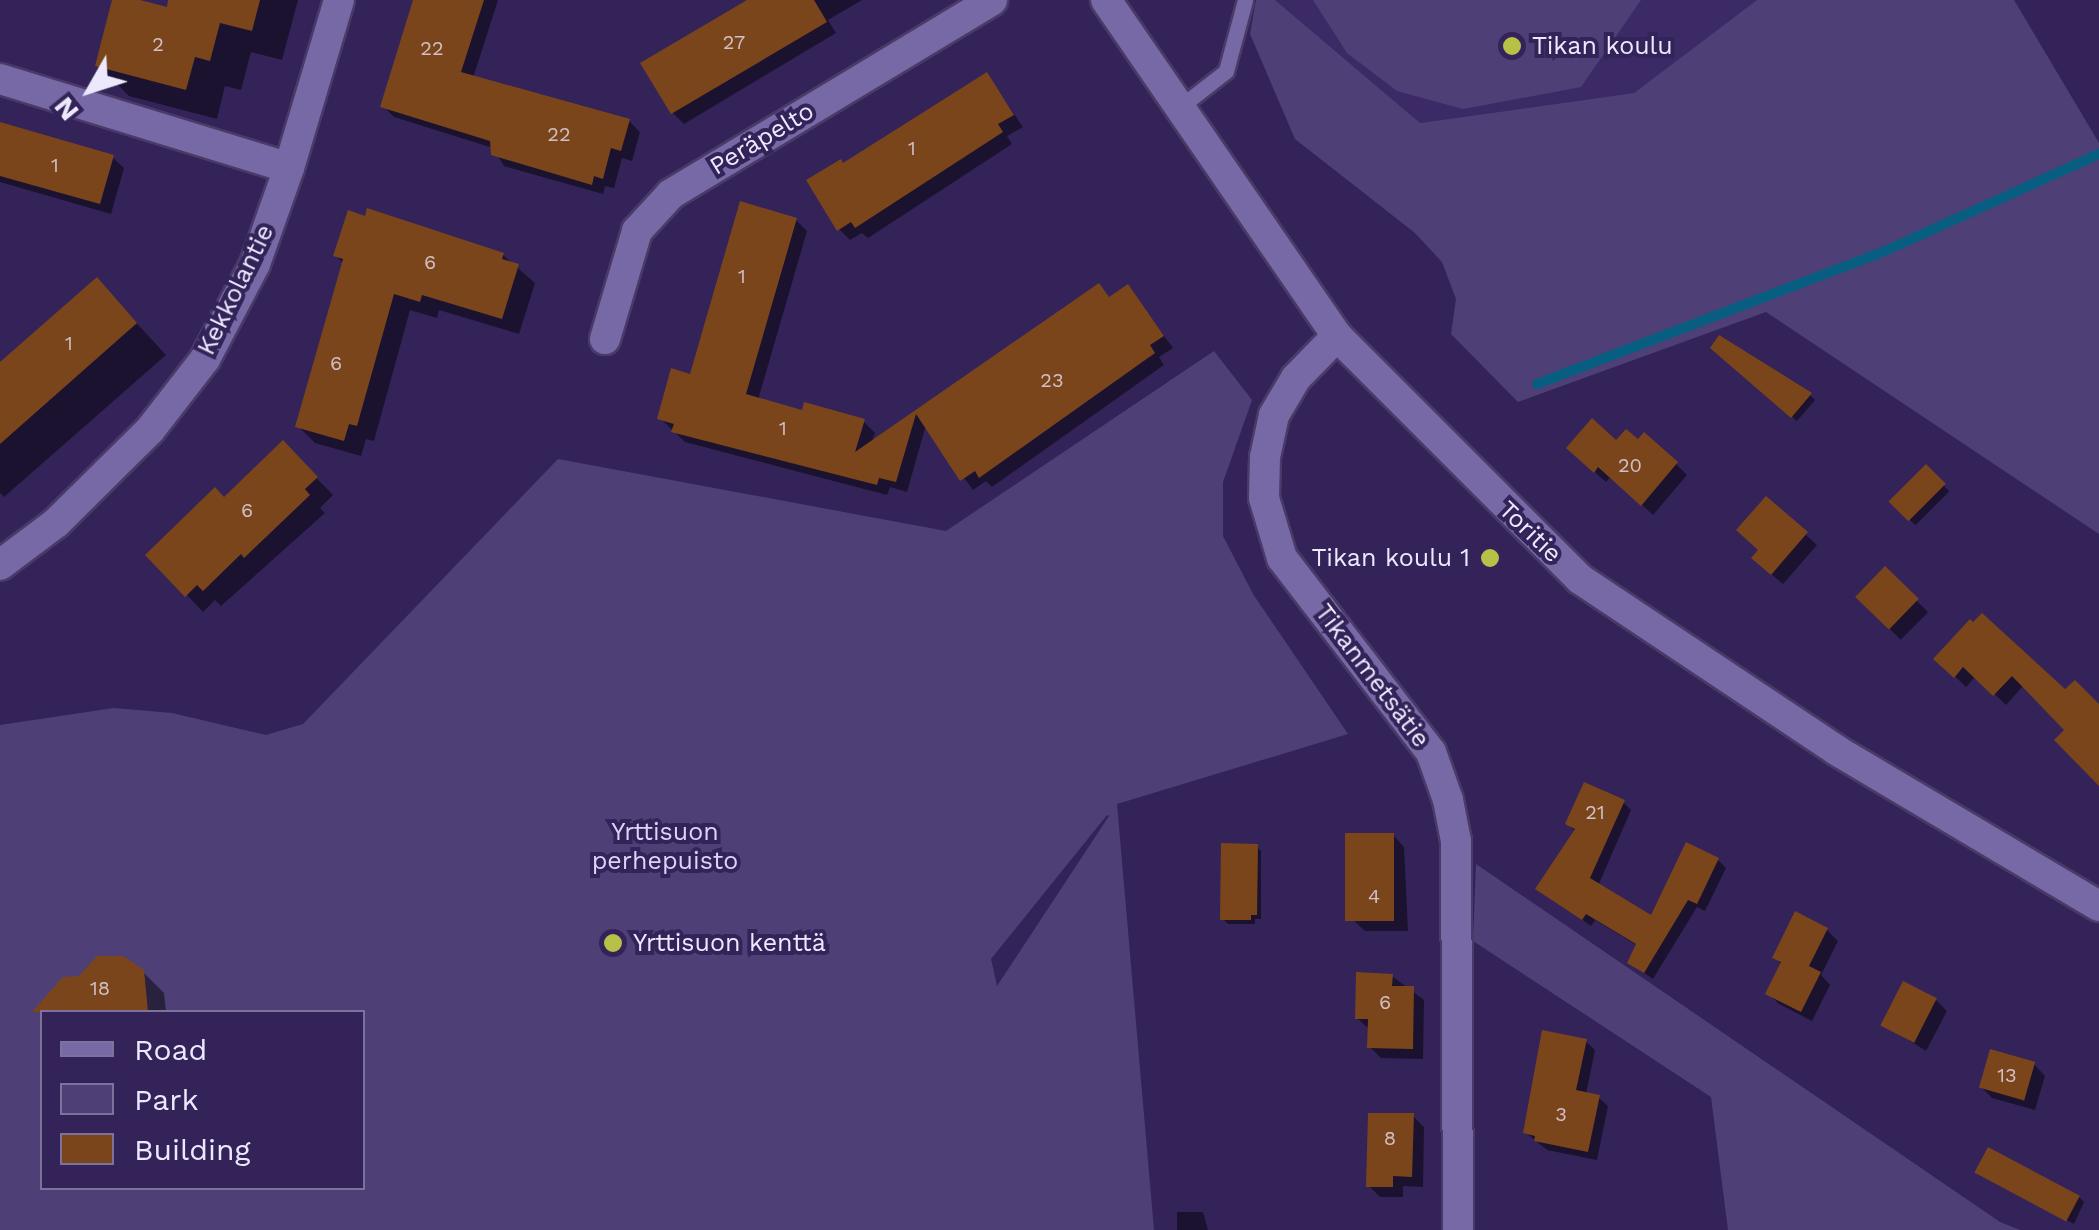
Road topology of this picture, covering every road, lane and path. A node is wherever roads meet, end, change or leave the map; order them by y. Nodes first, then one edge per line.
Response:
1 (339, 0) edge
2 (992, 0) edge
3 (1106, 0) edge
4 (1246, 0) edge
5 (0, 79) edge
6 (1180, 107) junction
7 (289, 168) junction
8 (1337, 336) junction
9 (605, 339) dead end
10 (0, 565) edge
11 (2099, 906) edge
12 (1458, 1230) edge

1 - 7 street, Kekkolantie
2 - 9 street, Peräpelto
3 - 6 street, Toritie
4 - 6 lane
5 - 7 street
6 - 8 street, Toritie
7 - 10 street, Kekkolantie
8 - 11 street, Toritie
8 - 12 street, Tikanmetsätie

